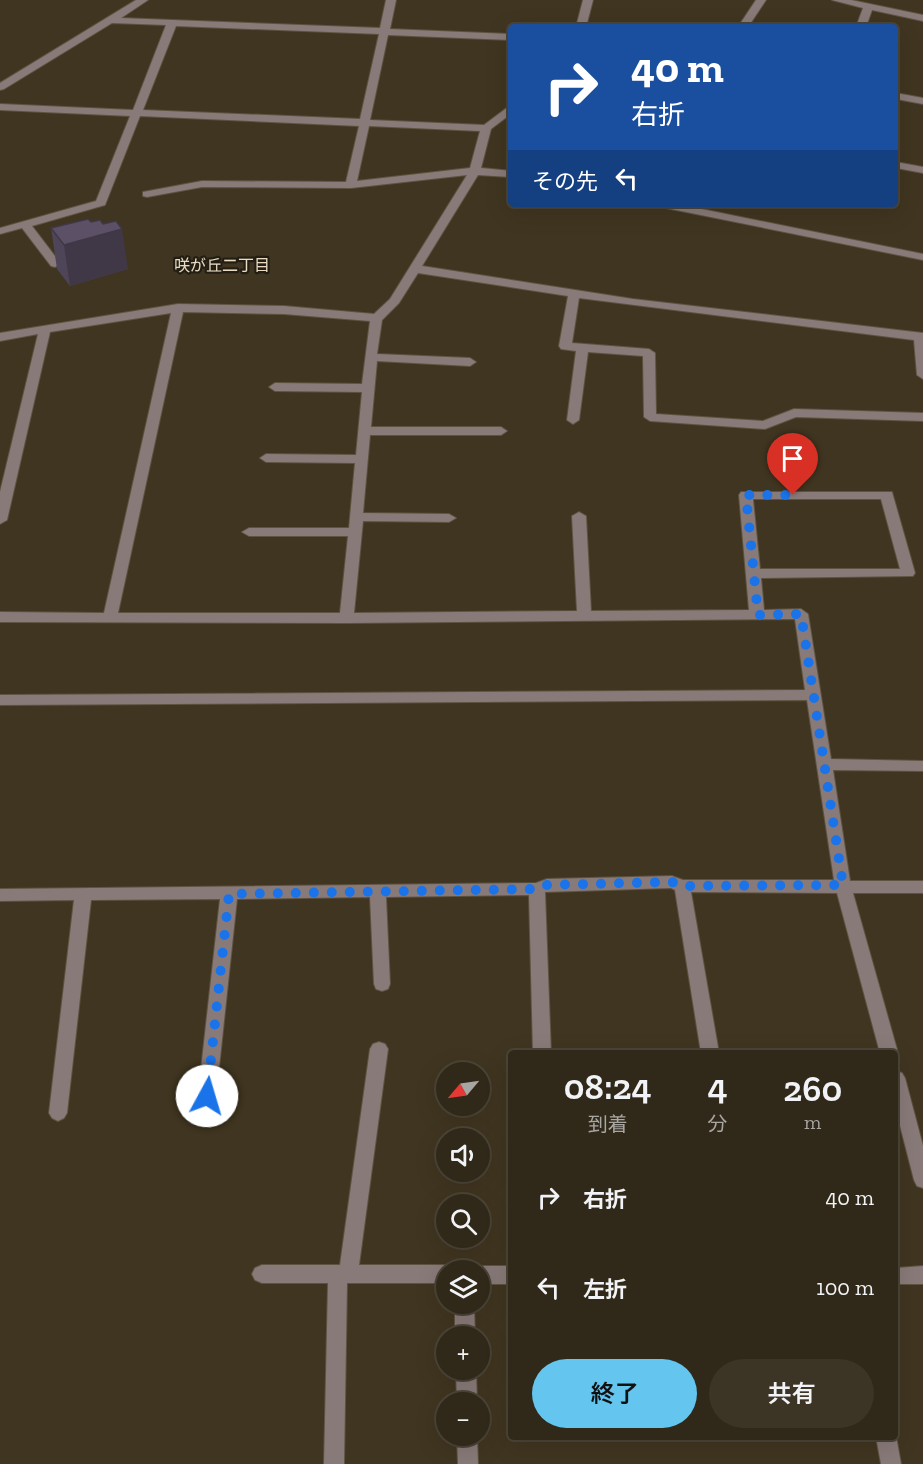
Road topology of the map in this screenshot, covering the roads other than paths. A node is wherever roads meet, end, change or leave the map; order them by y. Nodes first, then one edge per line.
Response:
1 (143, 0) edge
2 (391, 0) edge
3 (588, 0) edge
4 (761, 0) edge
5 (837, 0) edge
6 (891, 0) edge
7 (869, 6) junction
8 (888, 11) junction
9 (923, 18) edge
10 (110, 20) junction
11 (172, 23) junction
12 (582, 24) edge
13 (745, 24) edge
14 (862, 24) edge
15 (383, 32) junction
16 (508, 37) edge
17 (0, 87) edge
18 (898, 96) edge
19 (923, 100) edge
20 (0, 107) edge
21 (508, 110) edge
22 (137, 113) junction
23 (363, 123) junction
24 (486, 128) junction
25 (898, 165) edge
26 (923, 170) edge
27 (475, 171) junction
28 (508, 174) edge
29 (351, 185) junction
30 (147, 194) dead end
31 (677, 207) edge
32 (0, 231) edge
33 (30, 231) junction
34 (923, 257) edge
35 (55, 264) edge
36 (416, 269) junction
37 (574, 294) junction
38 (178, 308) junction
39 (377, 318) junction
40 (45, 329) junction
41 (921, 336) edge
42 (0, 337) edge
43 (582, 348) junction
44 (371, 357) junction
45 (470, 362) dead end
46 (923, 375) edge
47 (275, 387) dead end
48 (368, 388) junction
49 (923, 417) edge
50 (573, 420) dead end
51 (364, 431) junction
52 (501, 431) dead end
53 (266, 458) dead end
54 (362, 459) junction
55 (579, 516) dead end
56 (449, 518) dead end
57 (0, 520) edge
58 (356, 525) junction
59 (249, 532) dead end
60 (753, 574) junction
61 (758, 615) junction
62 (584, 616) junction
63 (0, 617) edge
64 (110, 617) junction
65 (347, 618) junction
66 (814, 695) junction
67 (0, 700) edge
68 (826, 764) junction
69 (923, 766) edge
70 (843, 885) junction
71 (682, 886) junction
72 (923, 887) edge
73 (537, 889) junction
74 (378, 891) junction
75 (229, 894) junction
76 (0, 895) edge
77 (82, 895) junction
78 (382, 984) dead end
79 (379, 1049) dead end
80 (542, 1050) edge
81 (709, 1050) edge
82 (888, 1050) edge
83 (898, 1086) edge
84 (207, 1096) dead end
85 (58, 1113) dead end
86 (923, 1180) edge
87 (262, 1274) dead end
88 (343, 1274) junction
89 (436, 1274) edge
90 (490, 1275) edge
91 (508, 1275) edge
92 (898, 1275) edge
93 (923, 1275) edge
94 (887, 1440) edge
95 (467, 1446) edge
96 (334, 1464) edge
97 (468, 1464) edge
98 (891, 1464) edge

1 - 10 street
2 - 15 street
3 - 12 street
4 - 13 street
5 - 7 street
6 - 8 street
7 - 8 street
7 - 14 street
8 - 9 street
10 - 11 street
10 - 17 street
11 - 15 street
11 - 22 street
15 - 16 street
15 - 23 street
18 - 19 street
20 - 22 street
21 - 24 street
22 - 23 street
22 - 33 street
23 - 24 street
23 - 29 street
24 - 27 street
25 - 26 street
27 - 28 street
27 - 29 street
27 - 36 street
29 - 30 street
31 - 34 street
32 - 33 street
33 - 35 street
36 - 37 street
36 - 39 street
37 - 41 street
37 - 43 street
38 - 39 street
38 - 40 street
38 - 64 street
39 - 44 street
40 - 42 street
40 - 57 street
41 - 46 street
43 - 49 street
43 - 50 street
44 - 45 street
44 - 48 street
47 - 48 street
48 - 51 street
51 - 52 street
51 - 54 street
53 - 54 street
54 - 58 street
55 - 62 street
56 - 58 street
58 - 59 street
58 - 65 street
60 - 60 street
60 - 61 street
61 - 62 street
61 - 66 street
62 - 65 street
63 - 64 street
64 - 65 street
66 - 67 street
66 - 68 street
68 - 69 street
68 - 70 street
70 - 71 street
70 - 72 street
70 - 82 street
71 - 73 street
71 - 81 street
73 - 74 street
73 - 80 street
74 - 75 street
74 - 78 street
75 - 77 street
75 - 84 street
76 - 77 street
77 - 85 street
79 - 88 street
83 - 86 street
87 - 88 street
88 - 89 street
88 - 96 street
90 - 91 street
92 - 93 street
94 - 98 street
95 - 97 street

